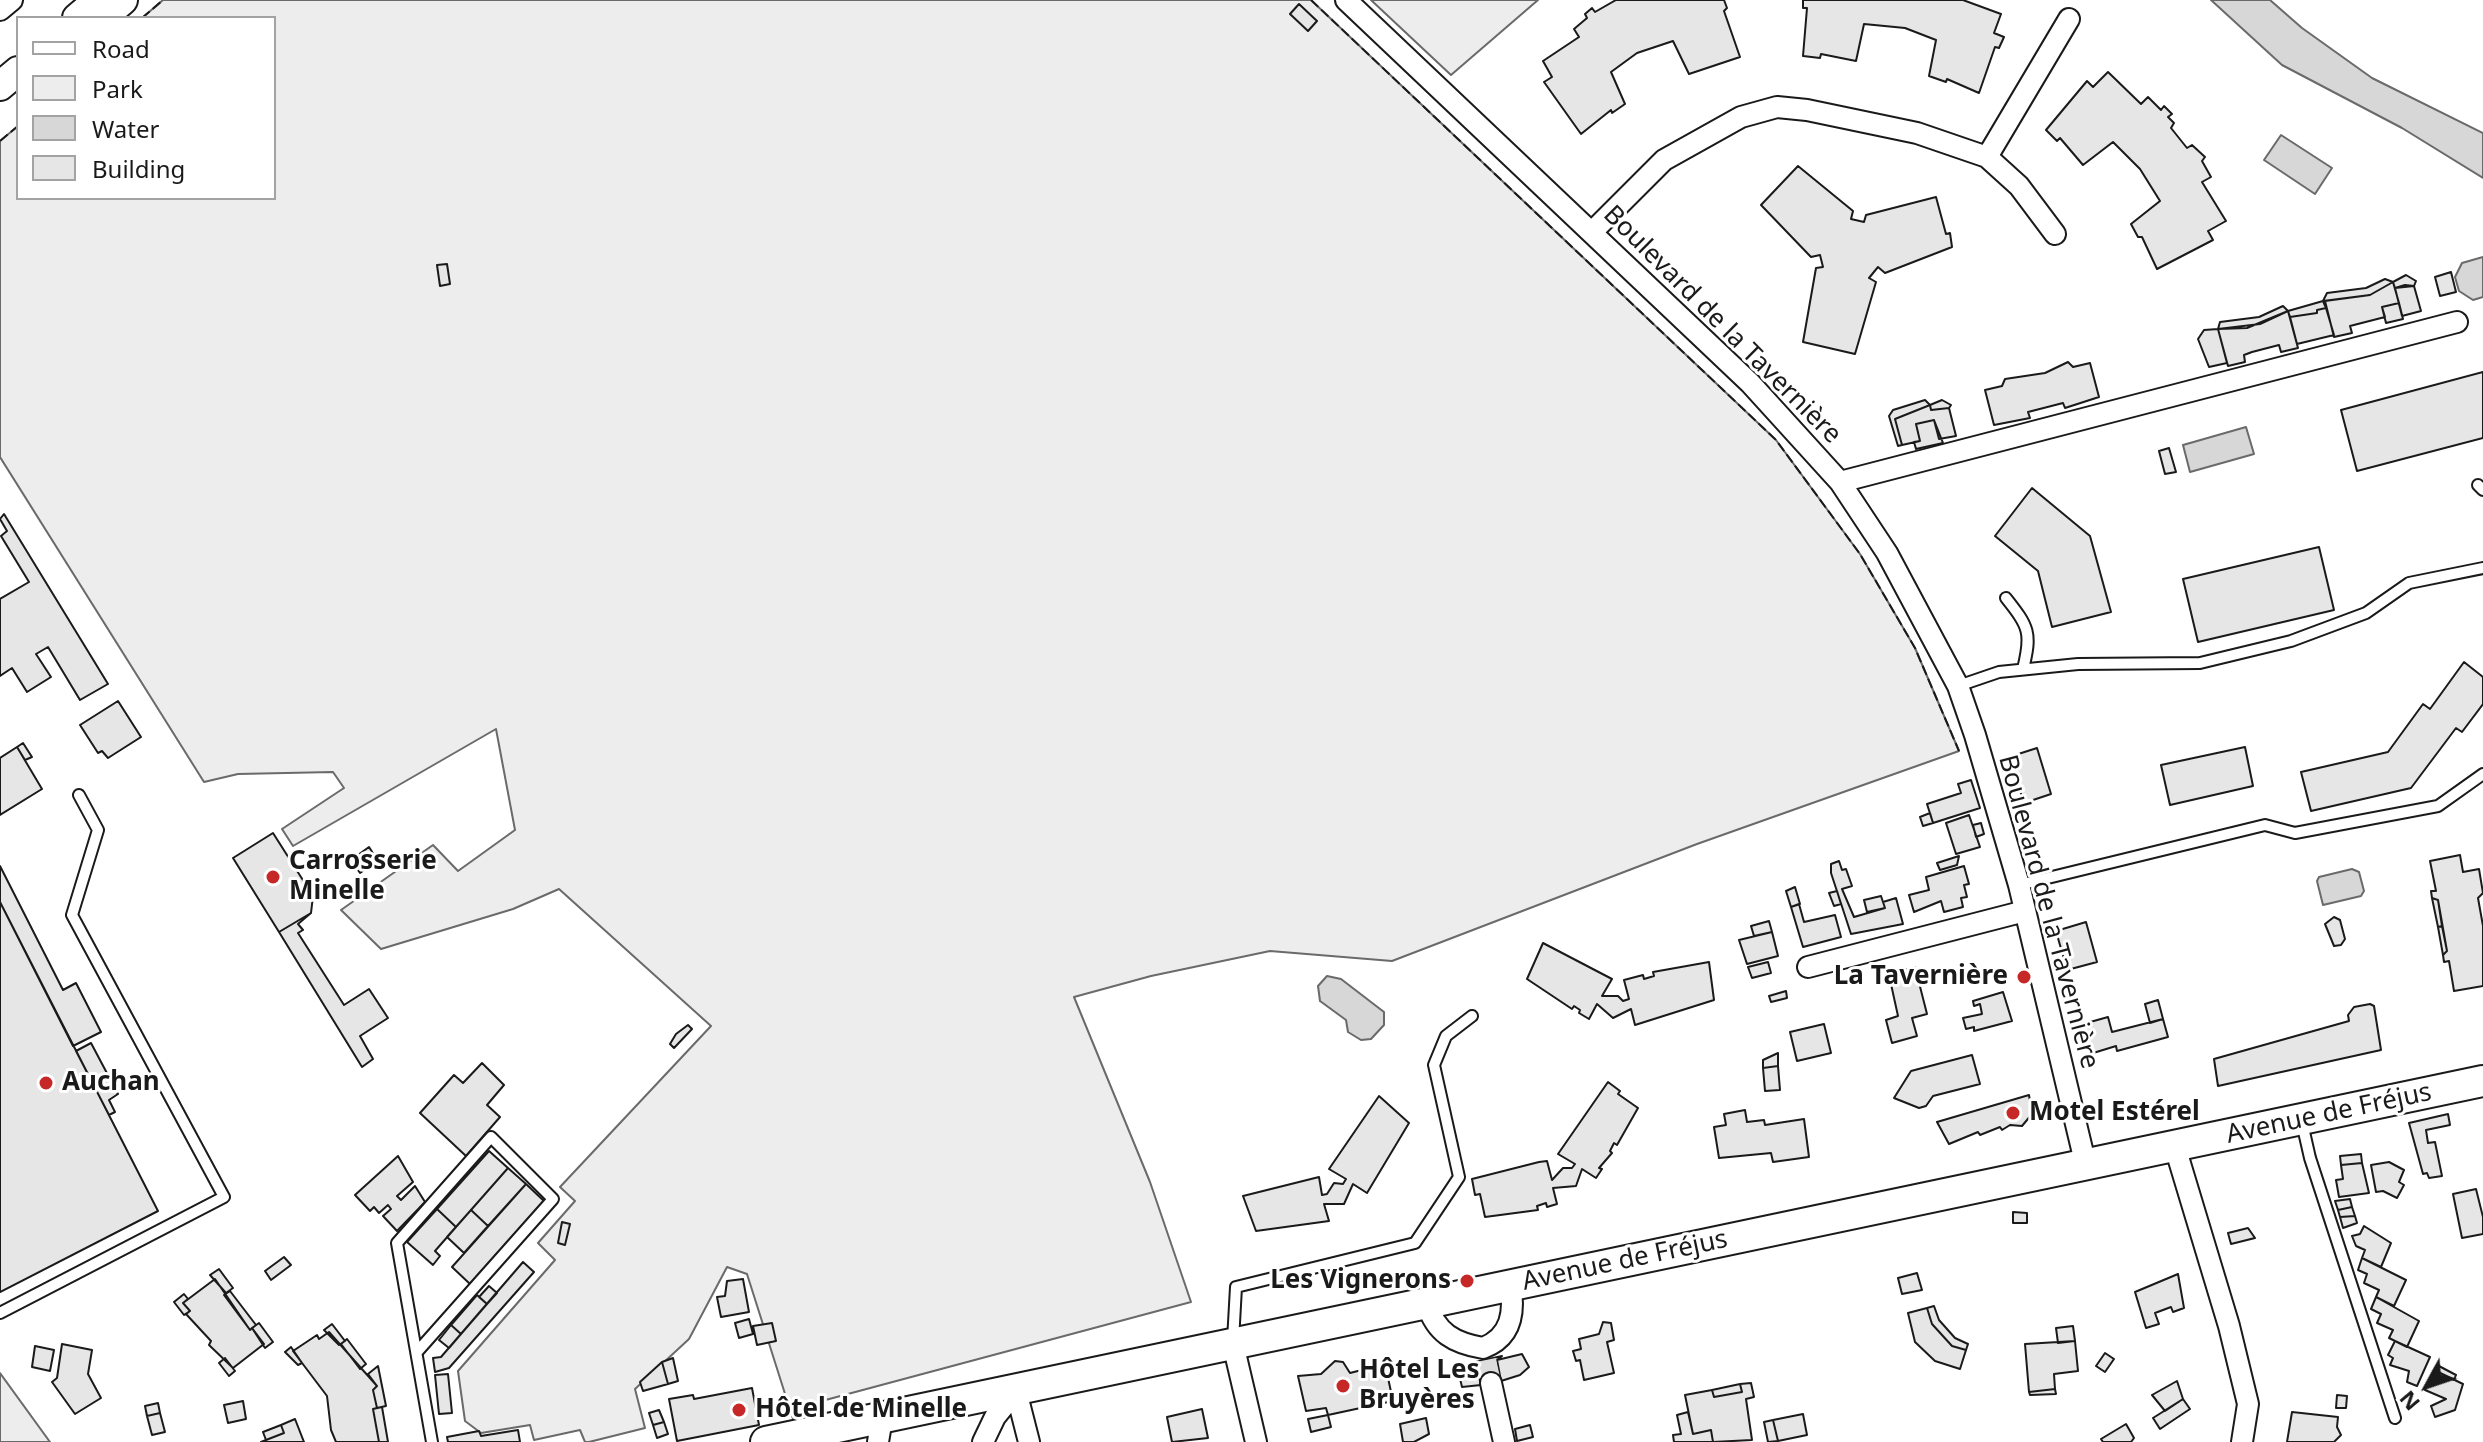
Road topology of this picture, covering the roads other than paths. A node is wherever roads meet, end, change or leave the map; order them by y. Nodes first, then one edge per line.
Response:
1 (12, 0) edge
2 (98, 0) edge
3 (123, 0) edge
4 (1346, 0) edge
5 (0, 10) edge
6 (79, 16) edge
7 (104, 16) edge
8 (2069, 19) dead end
9 (16, 73) edge
10 (0, 86) edge
11 (16, 94) edge
12 (0, 108) edge
13 (1987, 157) junction
14 (1592, 232) junction
15 (2055, 234) dead end
16 (2457, 322) dead end
17 (1840, 482) junction
18 (2483, 568) edge
19 (2006, 598) dead end
20 (2023, 669) junction
21 (1958, 686) junction
22 (2483, 774) edge
23 (79, 795) dead end
24 (2019, 885) junction
25 (2025, 911) junction
26 (1808, 967) dead end
27 (1472, 1016) dead end
28 (2483, 1081) edge
29 (2301, 1120) junction
30 (2175, 1147) junction
31 (2086, 1166) junction
32 (1510, 1284) junction
33 (1427, 1304) junction
34 (0, 1313) edge
35 (1233, 1344) junction
36 (417, 1352) junction
37 (1491, 1383) tunnel mouth
38 (1016, 1391) junction
39 (2395, 1418) dead end
40 (880, 1430) edge
41 (432, 1442) edge
42 (766, 1442) edge
43 (983, 1442) edge
44 (1029, 1442) edge
45 (1256, 1442) edge
46 (1504, 1442) edge
47 (2242, 1442) edge

1 - 5 street
2 - 6 main road
3 - 7 main road
4 - 14 street, Boulevard de la Tavernière
8 - 13 street
9 - 10 main road
11 - 12 main road
13 - 14 street
13 - 15 street
14 - 17 street, Boulevard de la Tavernière
16 - 17 street
17 - 21 street, Boulevard de la Tavernière
18 - 20 lane
19 - 20 lane
20 - 21 lane
21 - 24 street, Boulevard de la Tavernière
22 - 24 lane
23 - 34 lane
24 - 25 street, Boulevard de la Tavernière
25 - 26 street
25 - 31 street, Boulevard de la Tavernière
27 - 35 lane
28 - 29 main road, Avenue de Fréjus
29 - 30 main road, Avenue de Fréjus
29 - 39 lane
30 - 31 main road, Avenue de Fréjus
30 - 47 street
31 - 32 main road, Avenue de Fréjus
32 - 33 main road, Avenue de Fréjus
32 - 33 street
33 - 35 main road, Avenue de Fréjus
35 - 38 main road, Avenue de Fréjus
35 - 45 street
36 - 36 lane
36 - 41 lane
37 - 46 street
38 - 40 main road, Avenue de Fréjus
38 - 43 street
38 - 44 street
40 - 42 main road, Avenue de Fréjus

